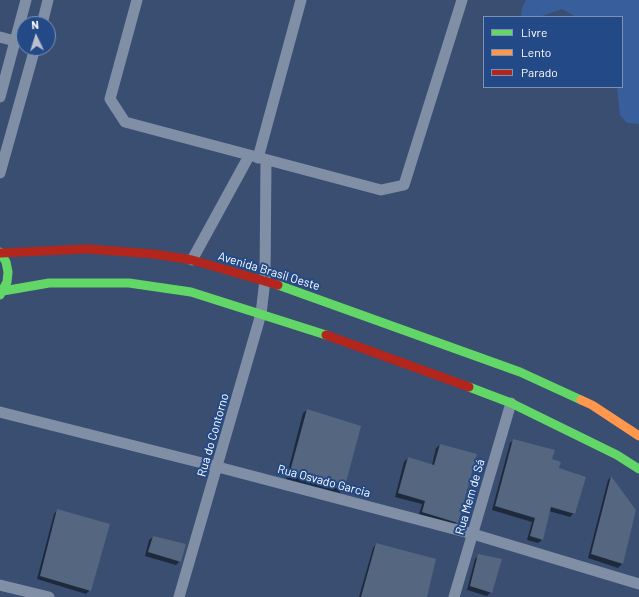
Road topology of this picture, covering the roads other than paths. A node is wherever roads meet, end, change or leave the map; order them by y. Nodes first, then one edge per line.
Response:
1 (26, 0) edge
2 (48, 0) edge
3 (137, 0) edge
4 (301, 0) edge
5 (462, 0) edge
6 (44, 16) edge
7 (0, 37) edge
8 (15, 41) junction
9 (33, 56) edge
10 (0, 97) edge
11 (258, 158) junction
12 (0, 173) edge
13 (0, 253) edge
14 (192, 260) junction
15 (264, 280) junction
16 (2, 293) edge
17 (261, 314) junction
18 (511, 403) junction
19 (0, 412) edge
20 (639, 436) edge
21 (218, 466) junction
22 (639, 469) edge
23 (473, 534) junction
24 (639, 584) edge
25 (0, 585) edge
26 (49, 597) edge
27 (179, 597) edge
28 (454, 597) edge

1 - 8 street
2 - 6 street
3 - 11 street
4 - 11 street
5 - 11 street
7 - 8 street
8 - 10 street
9 - 12 street
11 - 14 street
11 - 15 street, Rua do Contorno
13 - 14 street, Avenida Brasil Oeste
13 - 16 street
14 - 15 street, Avenida Brasil Oeste
15 - 17 street, Rua do Contorno
15 - 20 street, Avenida Brasil Oeste
16 - 17 street
17 - 18 street
17 - 21 street, Rua do Contorno
18 - 22 street
18 - 23 street, Rua Mem de Sá
19 - 21 street, Rua Osvado Garcia
21 - 23 street, Rua Osvado Garcia
21 - 27 street, Rua do Contorno
23 - 24 street, Rua Osvado Garcia
23 - 28 street, Rua Mem de Sá
25 - 26 street

